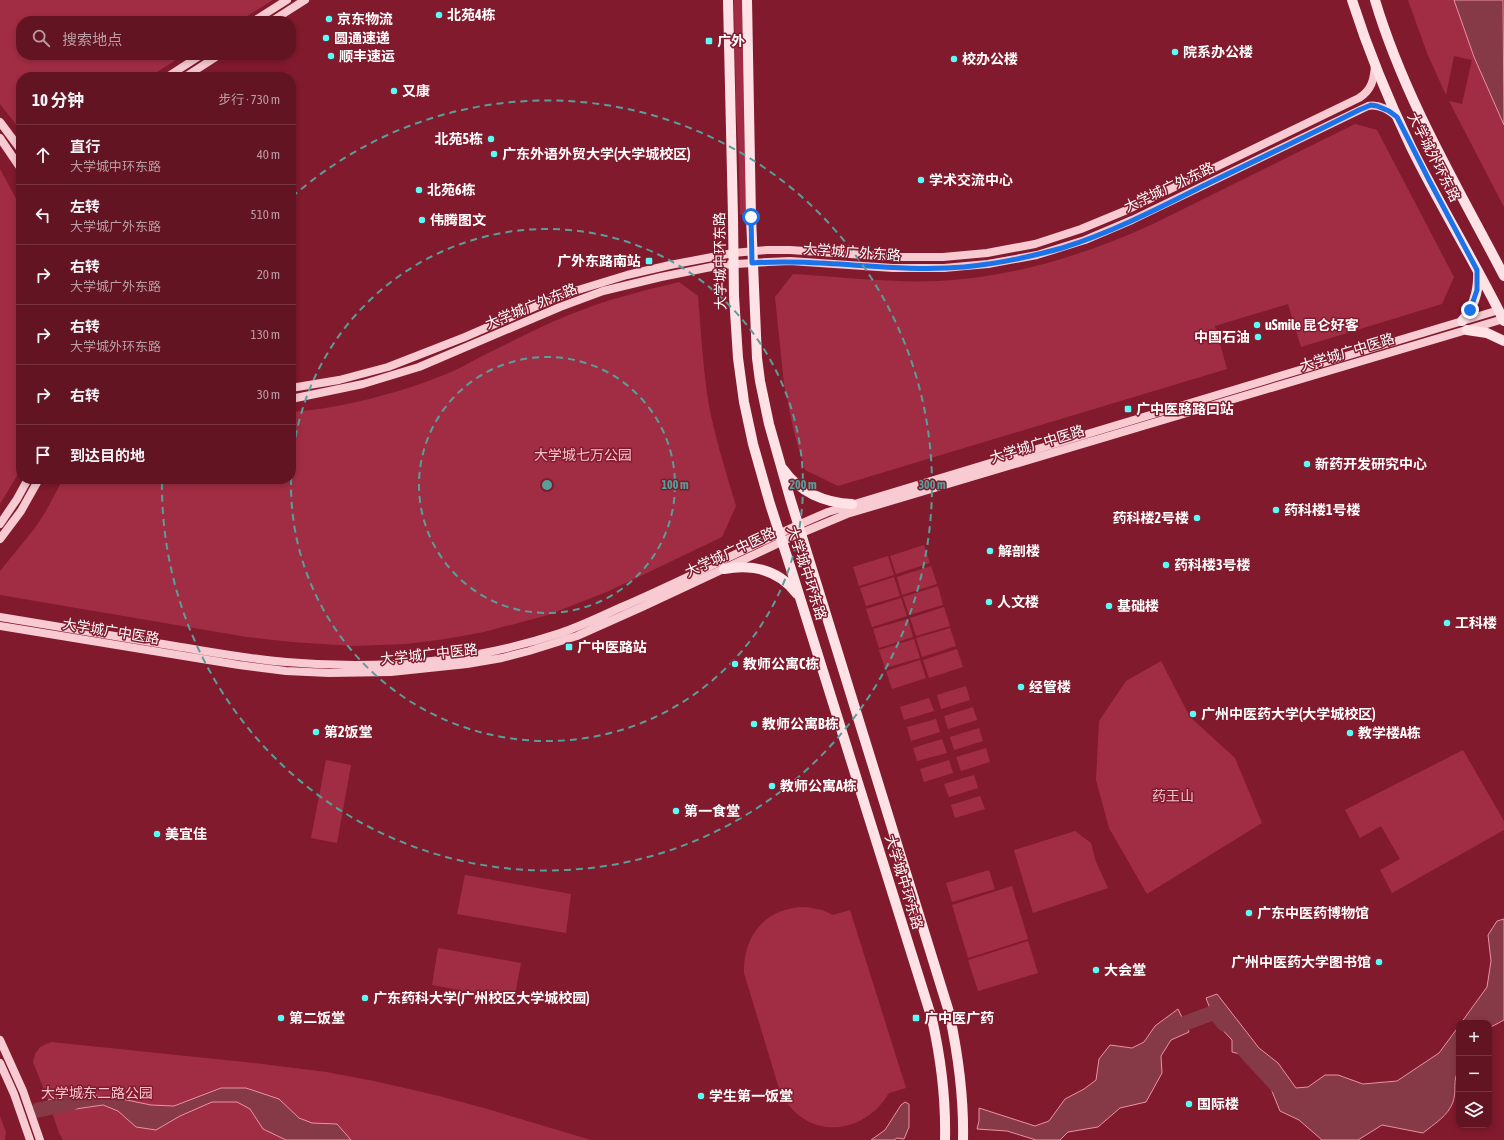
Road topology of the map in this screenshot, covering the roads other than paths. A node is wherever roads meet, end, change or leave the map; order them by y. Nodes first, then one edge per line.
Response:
1 (287, 0) edge
2 (305, 0) edge
3 (728, 0) edge
4 (747, 0) edge
5 (1352, 0) edge
6 (1376, 0) edge
7 (262, 16) edge
8 (280, 16) edge
9 (193, 60) edge
10 (211, 60) edge
11 (1375, 64) junction
12 (175, 72) edge
13 (192, 72) edge
14 (1397, 117) junction
15 (0, 122) edge
16 (0, 138) edge
17 (16, 143) edge
18 (16, 162) edge
19 (752, 251) junction
20 (733, 253) junction
21 (1495, 258) junction
22 (752, 263) junction
23 (733, 264) junction
24 (1504, 267) edge
25 (1477, 270) junction
26 (1504, 276) edge
27 (1502, 317) edge
28 (1464, 326) junction
29 (1504, 341) edge
30 (296, 387) edge
31 (296, 398) edge
32 (780, 464) junction
33 (25, 484) edge
34 (36, 484) edge
35 (852, 504) junction
36 (0, 524) edge
37 (800, 529) junction
38 (781, 537) junction
39 (0, 539) edge
40 (724, 569) junction
41 (802, 602) junction
42 (0, 617) edge
43 (0, 626) edge
44 (0, 1040) edge
45 (0, 1063) edge
46 (30, 1140) edge
47 (40, 1140) edge
48 (945, 1140) edge
49 (963, 1140) edge

1 - 7 main road
2 - 8 main road
3 - 20 main road, 大学城中环东路
4 - 19 main road, 大学城中环东路
5 - 11 main road, 大学城外环东路
6 - 21 main road, 大学城外环东路
9 - 12 main road
10 - 13 main road
11 - 14 main road, 大学城外环东路
11 - 19 main road, 大学城广外东路
14 - 22 main road, 大学城广外东路
14 - 25 main road, 大学城外环东路
15 - 17 main road
16 - 18 main road
19 - 20 main road, 大学城广外东路
19 - 22 main road, 大学城中环东路
20 - 23 main road, 大学城中环东路
20 - 30 main road, 大学城广外东路
21 - 24 main road
21 - 26 main road, 大学城外环东路
22 - 23 main road, 大学城广外东路
22 - 32 main road, 大学城中环东路
23 - 31 main road, 大学城广外东路
23 - 38 main road, 大学城中环东路
25 - 27 main road, 大学城外环东路
25 - 28 main road
27 - 28 main road, 大学城广中医路
28 - 29 main road
28 - 35 main road, 大学城广中医路
28 - 37 main road, 大学城广中医路
32 - 35 main road
32 - 37 main road, 大学城中环东路
33 - 36 main road
34 - 39 main road
35 - 37 main road, 大学城广中医路
37 - 38 main road, 大学城广中医路
37 - 49 main road, 大学城中环东路
38 - 40 main road, 大学城广中医路
38 - 41 main road, 大学城中环东路
38 - 42 main road, 大学城广中医路
40 - 41 main road
40 - 43 main road, 大学城广中医路
41 - 48 main road, 大学城中环东路
44 - 47 main road
45 - 46 main road

